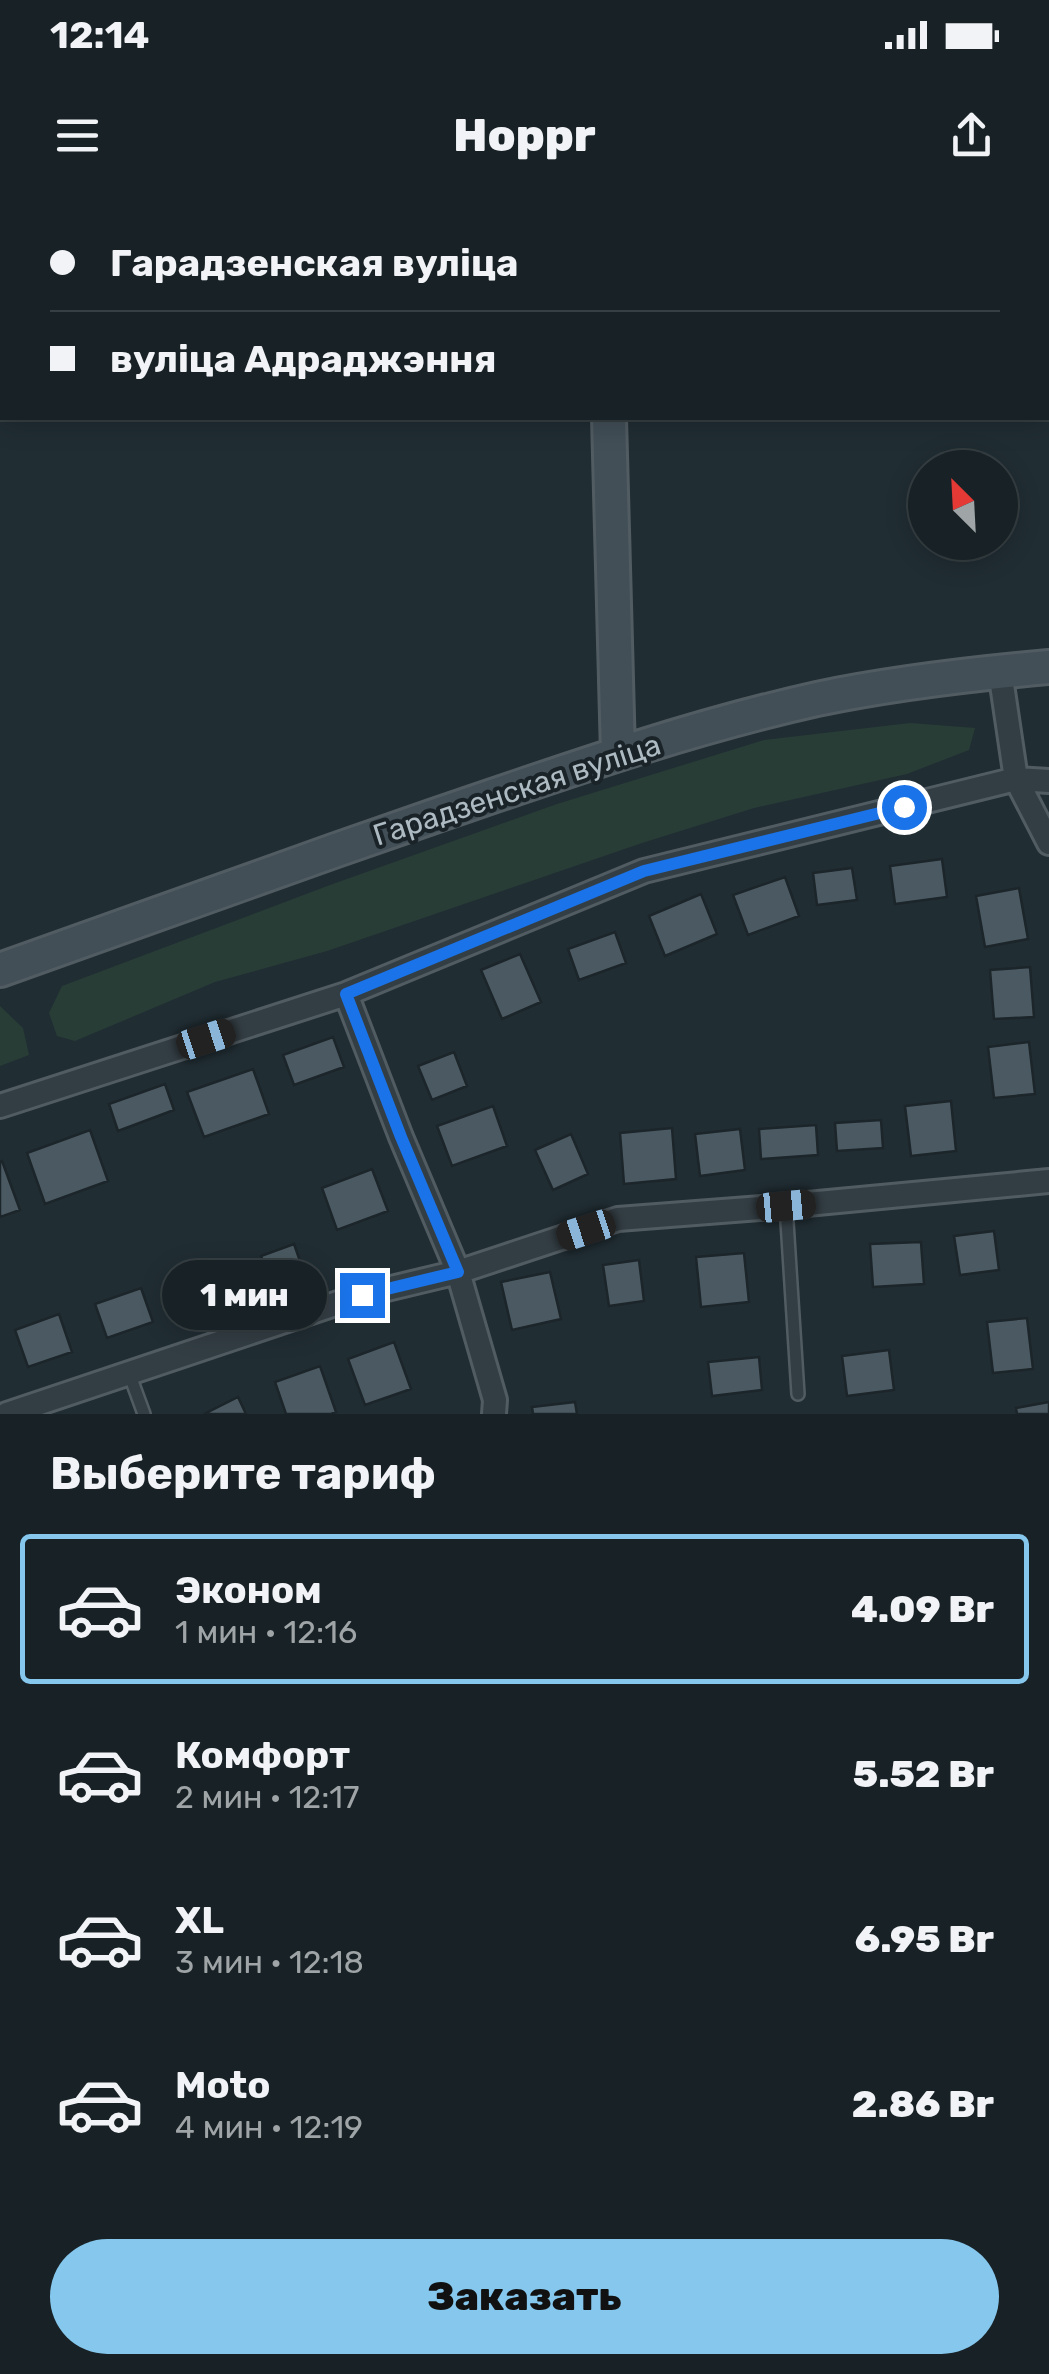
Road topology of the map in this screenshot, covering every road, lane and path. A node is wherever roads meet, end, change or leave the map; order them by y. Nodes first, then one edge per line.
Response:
1 (608, 420) edge
2 (1049, 667) edge
3 (1000, 671) junction
4 (618, 754) junction
5 (1016, 779) junction
6 (1049, 781) edge
7 (1049, 843) edge
8 (0, 970) edge
9 (346, 994) junction
10 (0, 1106) edge
11 (1049, 1181) edge
12 (786, 1206) junction
13 (458, 1272) junction
14 (129, 1373) junction
15 (798, 1394) dead end
16 (7, 1414) edge
17 (144, 1414) edge
18 (494, 1414) edge

1 - 4 main road
2 - 3 main road, Гарадзенская вуліца
3 - 4 main road, Гарадзенская вуліца
3 - 5 street
4 - 8 main road, Гарадзенская вуліца
5 - 6 street
5 - 7 street
5 - 9 street
9 - 10 street
9 - 13 street
11 - 12 street
12 - 13 street
12 - 15 lane
13 - 14 street
13 - 18 street
14 - 16 street
14 - 17 lane

